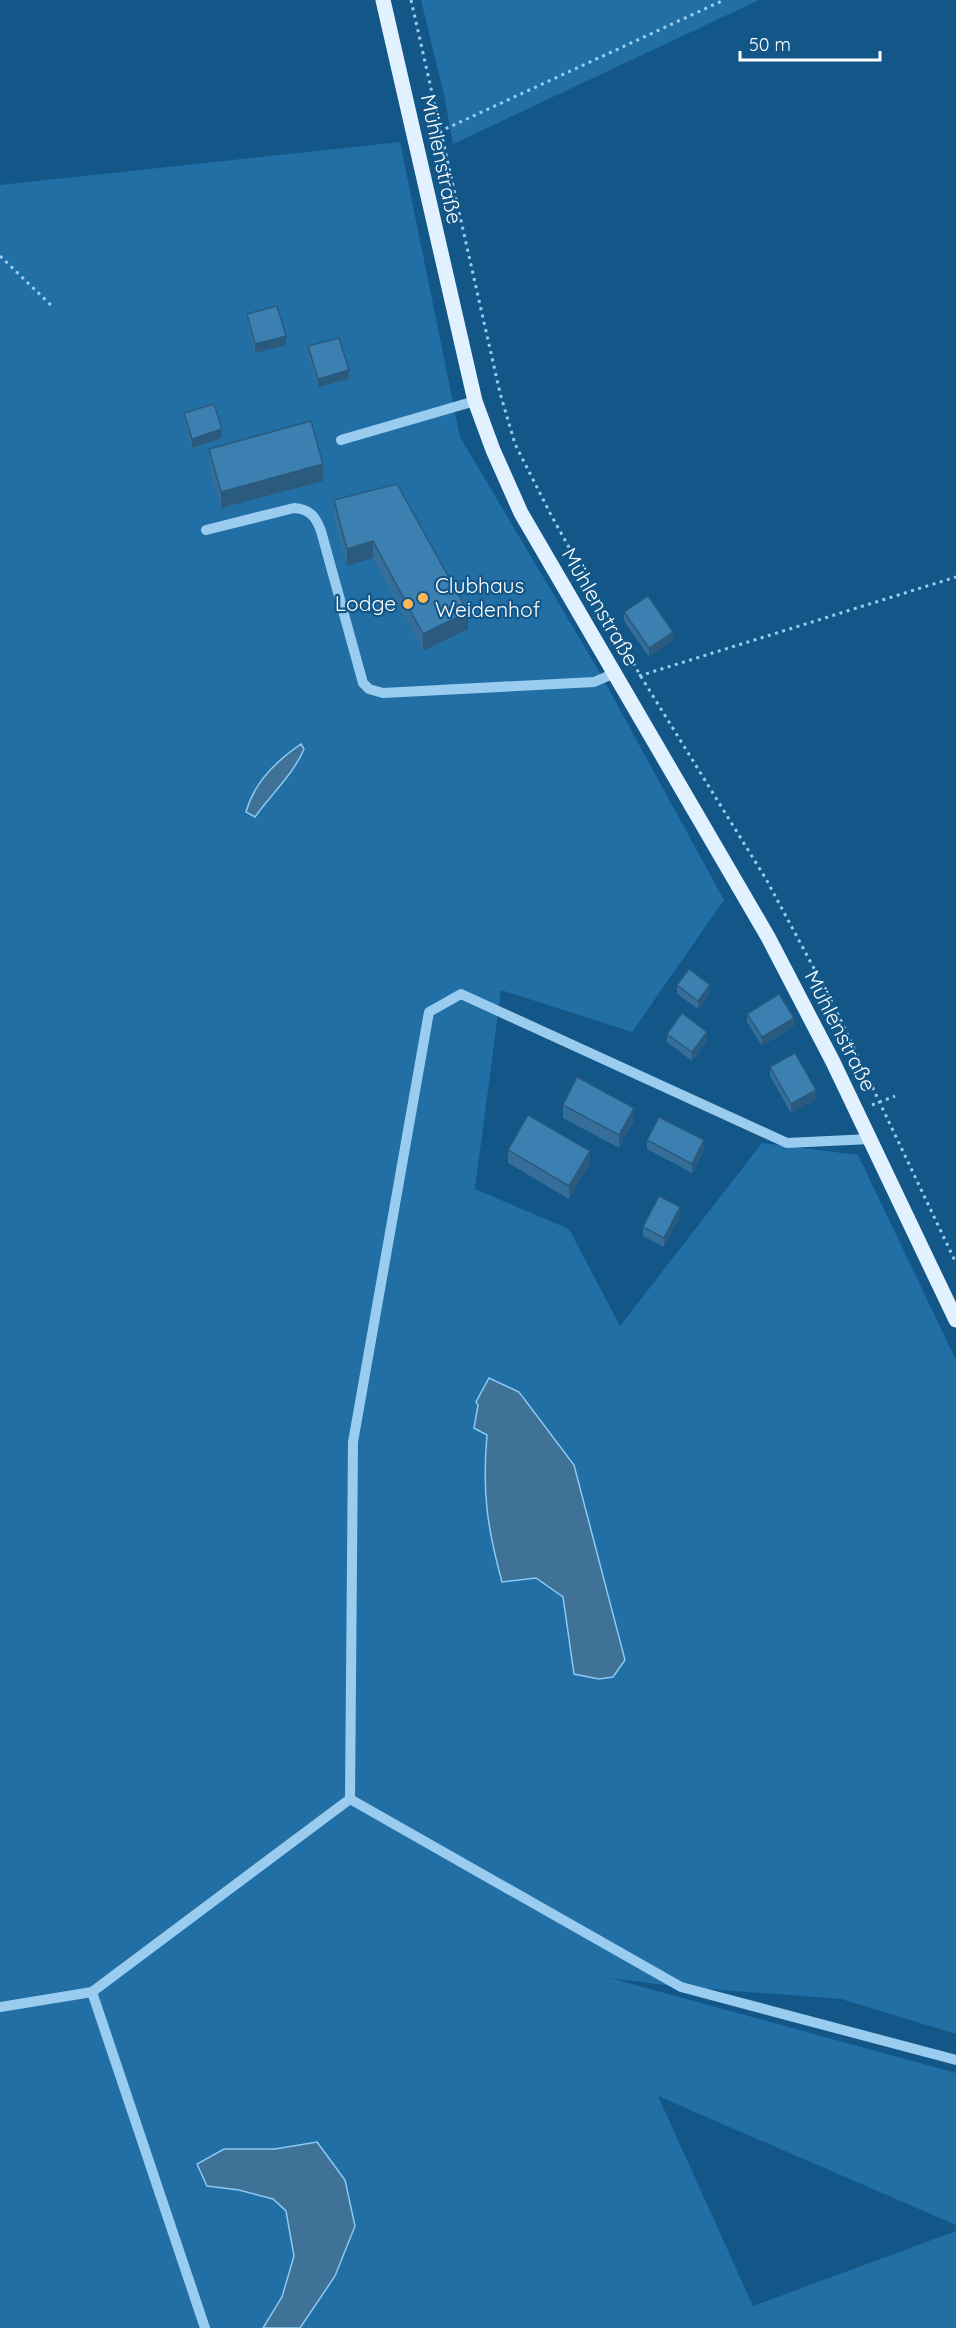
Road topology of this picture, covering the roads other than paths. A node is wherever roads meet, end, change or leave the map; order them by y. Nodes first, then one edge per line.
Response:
1 (383, 0) edge
2 (390, 0) edge
3 (397, 56) junction
4 (476, 401) junction
5 (341, 440) dead end
6 (206, 530) dead end
7 (617, 677) junction
8 (870, 1139) junction
9 (956, 1320) edge
10 (350, 1799) junction
11 (92, 1992) junction
12 (0, 2007) edge
13 (956, 2060) edge
14 (205, 2328) edge

1 - 3 main road, Mühlenstraße
2 - 3 main road, Mühlenstraße
3 - 4 main road, Mühlenstraße
4 - 5 lane
4 - 7 main road, Mühlenstraße
6 - 7 lane
7 - 8 main road, Mühlenstraße
8 - 9 main road, Mühlenstraße
8 - 10 lane
10 - 11 lane
10 - 13 lane
11 - 12 lane
11 - 14 lane

